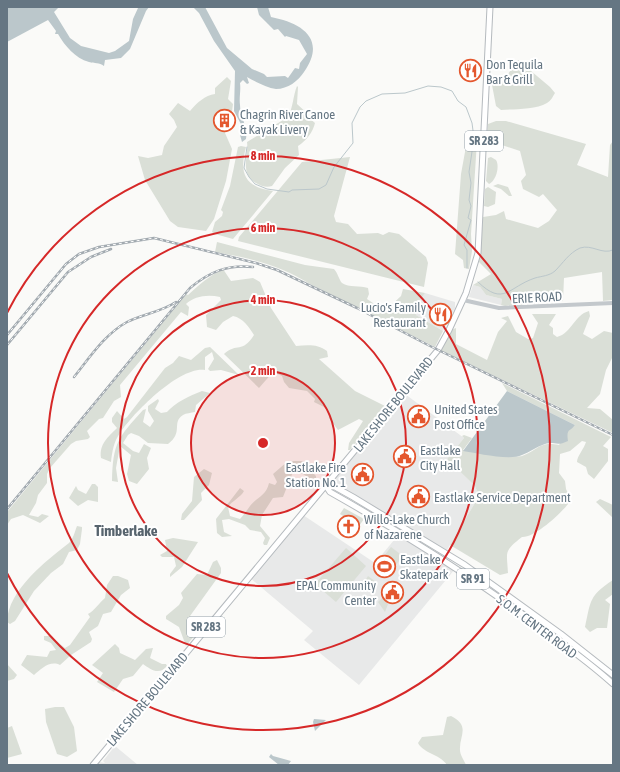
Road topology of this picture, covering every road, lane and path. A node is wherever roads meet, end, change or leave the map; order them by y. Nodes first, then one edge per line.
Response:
1 (490, 7) edge
2 (463, 300) junction
3 (613, 303) edge
4 (326, 486) junction
5 (613, 675) edge
6 (613, 684) edge
7 (92, 765) edge

1 - 2 main road, LAKE SHORE BOULEVARD / SR 283
2 - 3 street, ERIE ROAD
2 - 4 main road, LAKE SHORE BOULEVARD / SR 283
4 - 5 main road, S.O.M. CENTER ROAD / SR 91
4 - 6 main road, S.O.M. CENTER ROAD / SR 91
4 - 7 main road, LAKE SHORE BOULEVARD / SR 283

